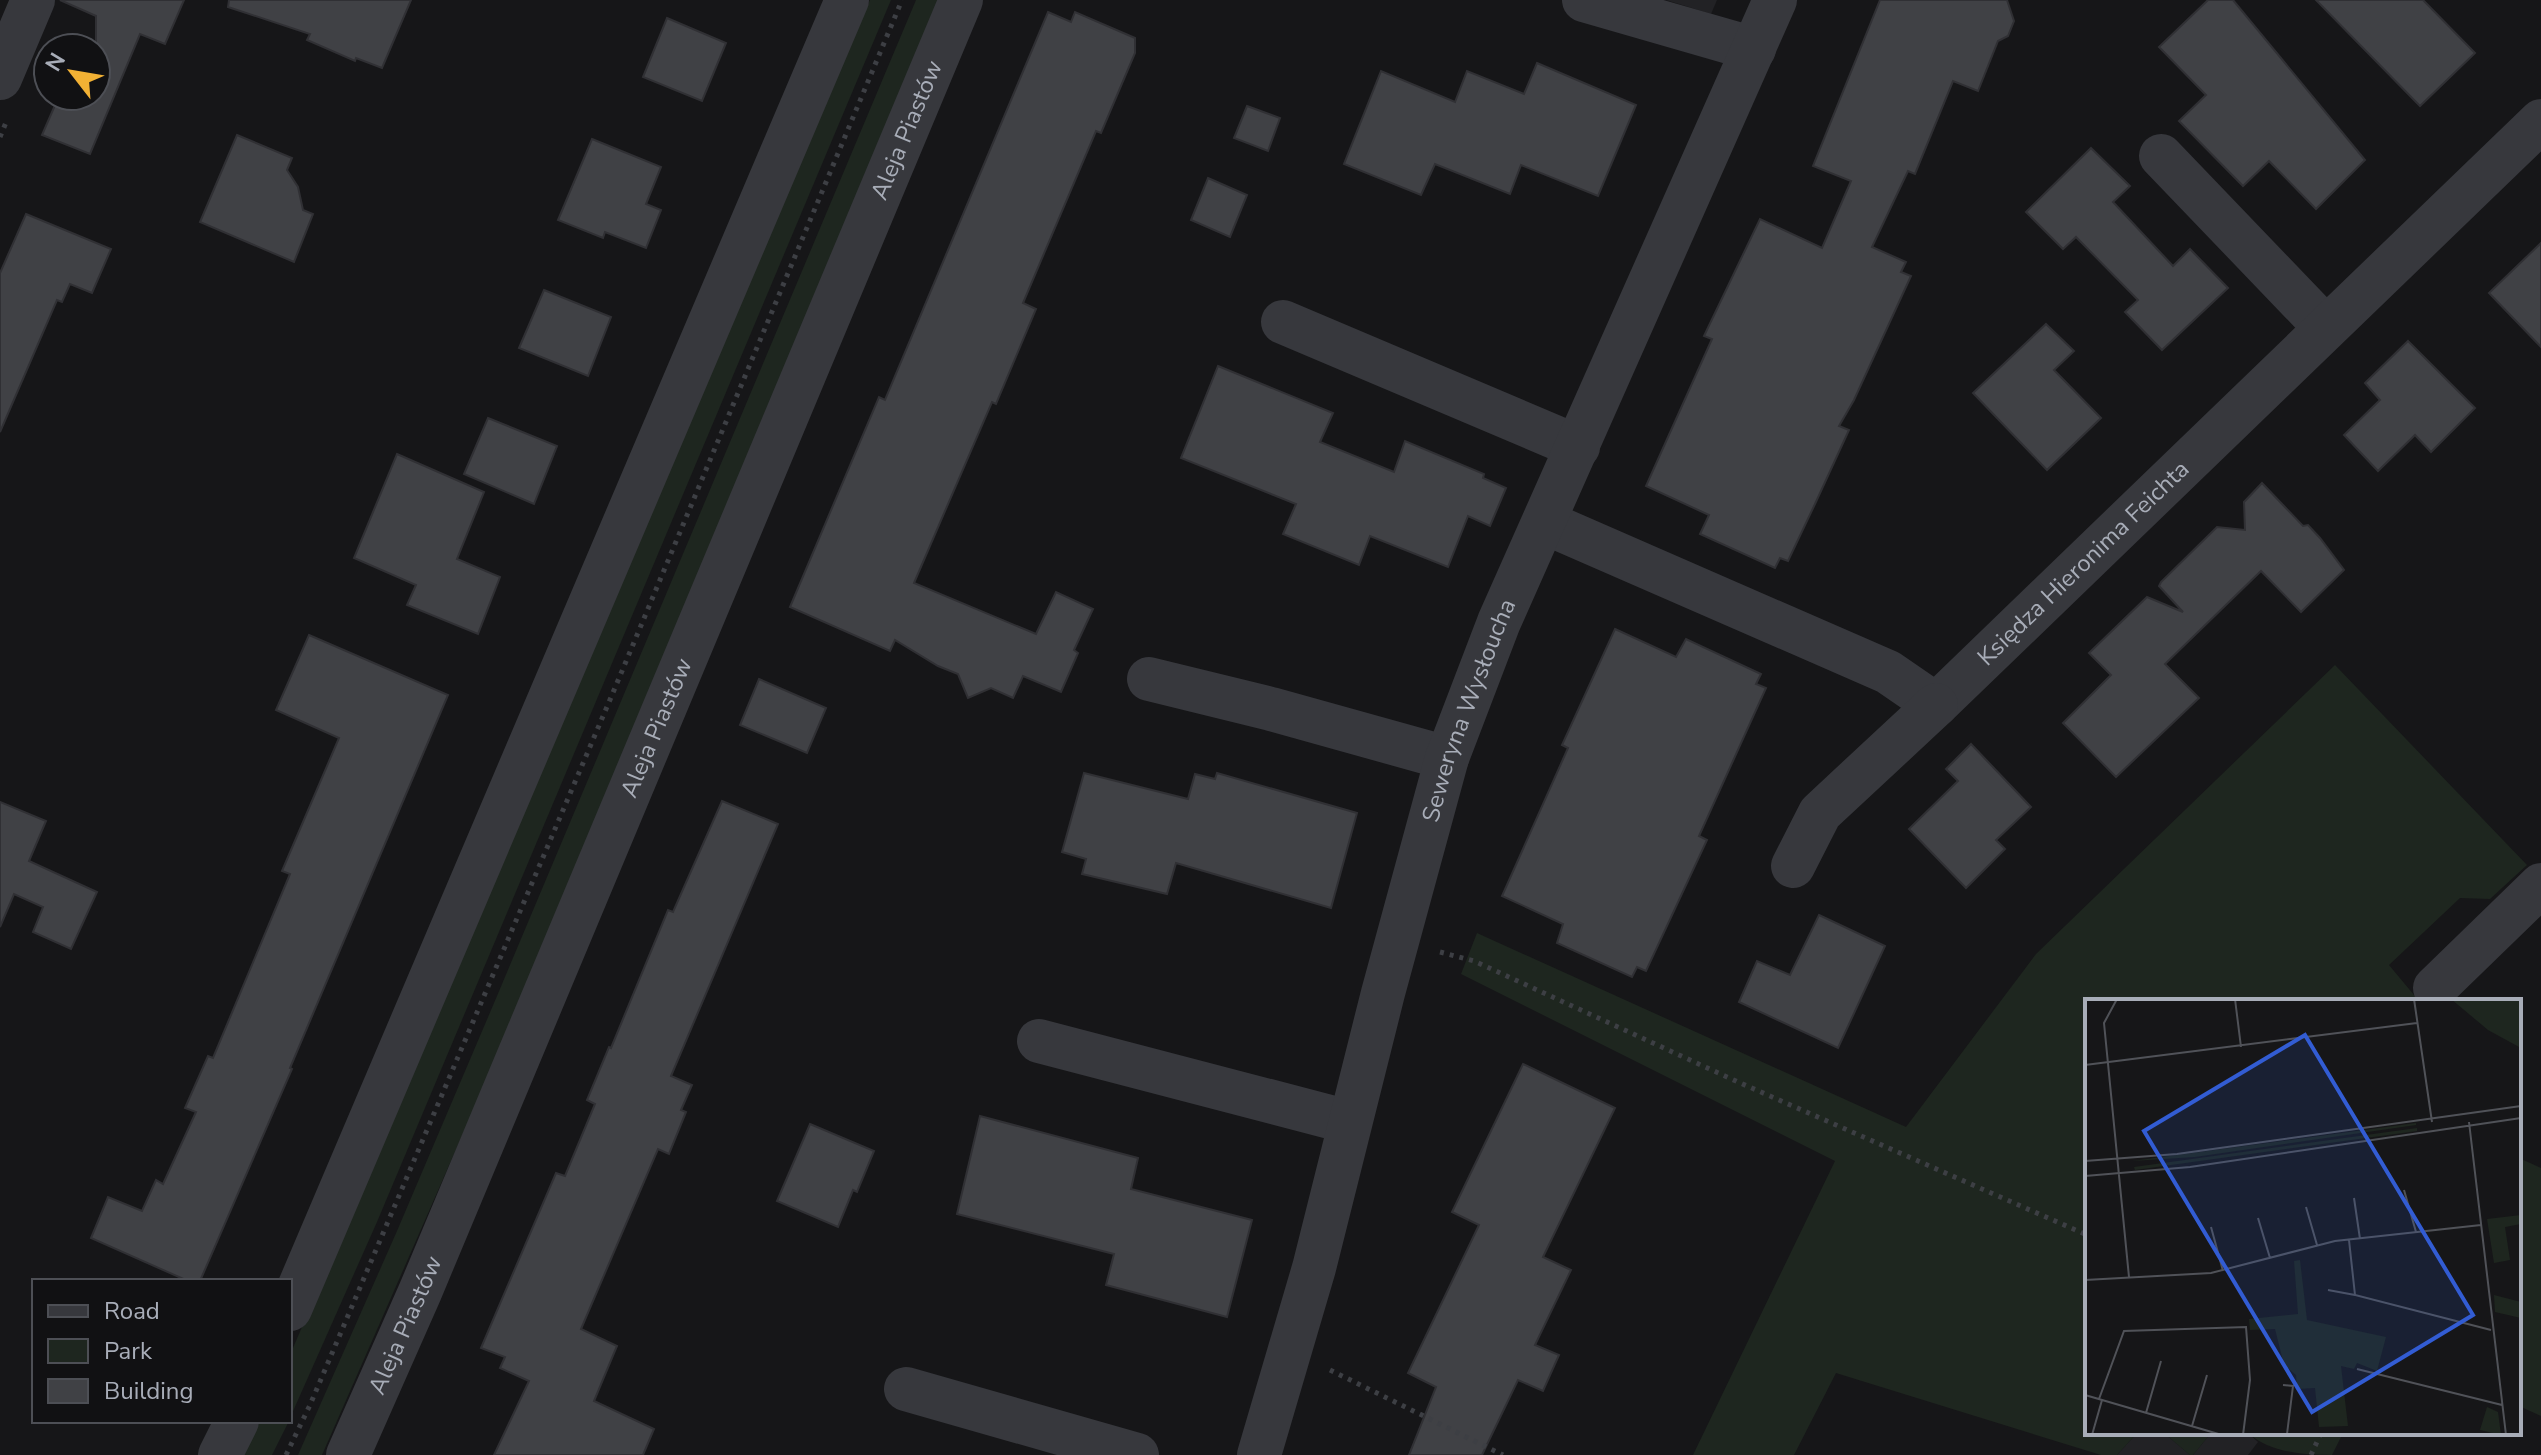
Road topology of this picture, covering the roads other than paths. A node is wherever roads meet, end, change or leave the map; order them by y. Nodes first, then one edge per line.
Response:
1 (33, 0) edge
2 (847, 0) edge
3 (961, 0) edge
4 (1584, 0) edge
5 (1775, 0) edge
6 (1754, 49) junction
7 (0, 78) edge
8 (2541, 121) edge
9 (2161, 156) dead end
10 (1283, 322) dead end
11 (2325, 327) junction
12 (1578, 447) junction
13 (1544, 522) junction
14 (1149, 679) dead end
15 (1936, 705) junction
16 (1447, 758) junction
17 (1793, 866) dead end
18 (2541, 885) edge
19 (2435, 988) dead end
20 (1039, 1041) dead end
21 (1349, 1122) junction
22 (292, 1304) edge
23 (906, 1389) dead end
24 (236, 1423) edge
25 (220, 1455) edge
26 (348, 1455) edge
27 (1137, 1455) edge
28 (1259, 1455) edge

1 - 7 street
2 - 22 street
3 - 26 street, Aleja Piastów
4 - 6 street
5 - 6 street, Seweryna Wysłoucha
6 - 12 street, Seweryna Wysłoucha
8 - 11 street, Księdza Hieronima Feichta
9 - 11 street
10 - 12 street
11 - 15 street, Księdza Hieronima Feichta
12 - 13 street, Seweryna Wysłoucha
13 - 15 street
13 - 16 street, Seweryna Wysłoucha
14 - 16 street
15 - 17 street, Księdza Hieronima Feichta
16 - 21 street, Seweryna Wysłoucha
18 - 19 street
20 - 21 street
21 - 28 street, Seweryna Wysłoucha
23 - 27 street
24 - 25 street

